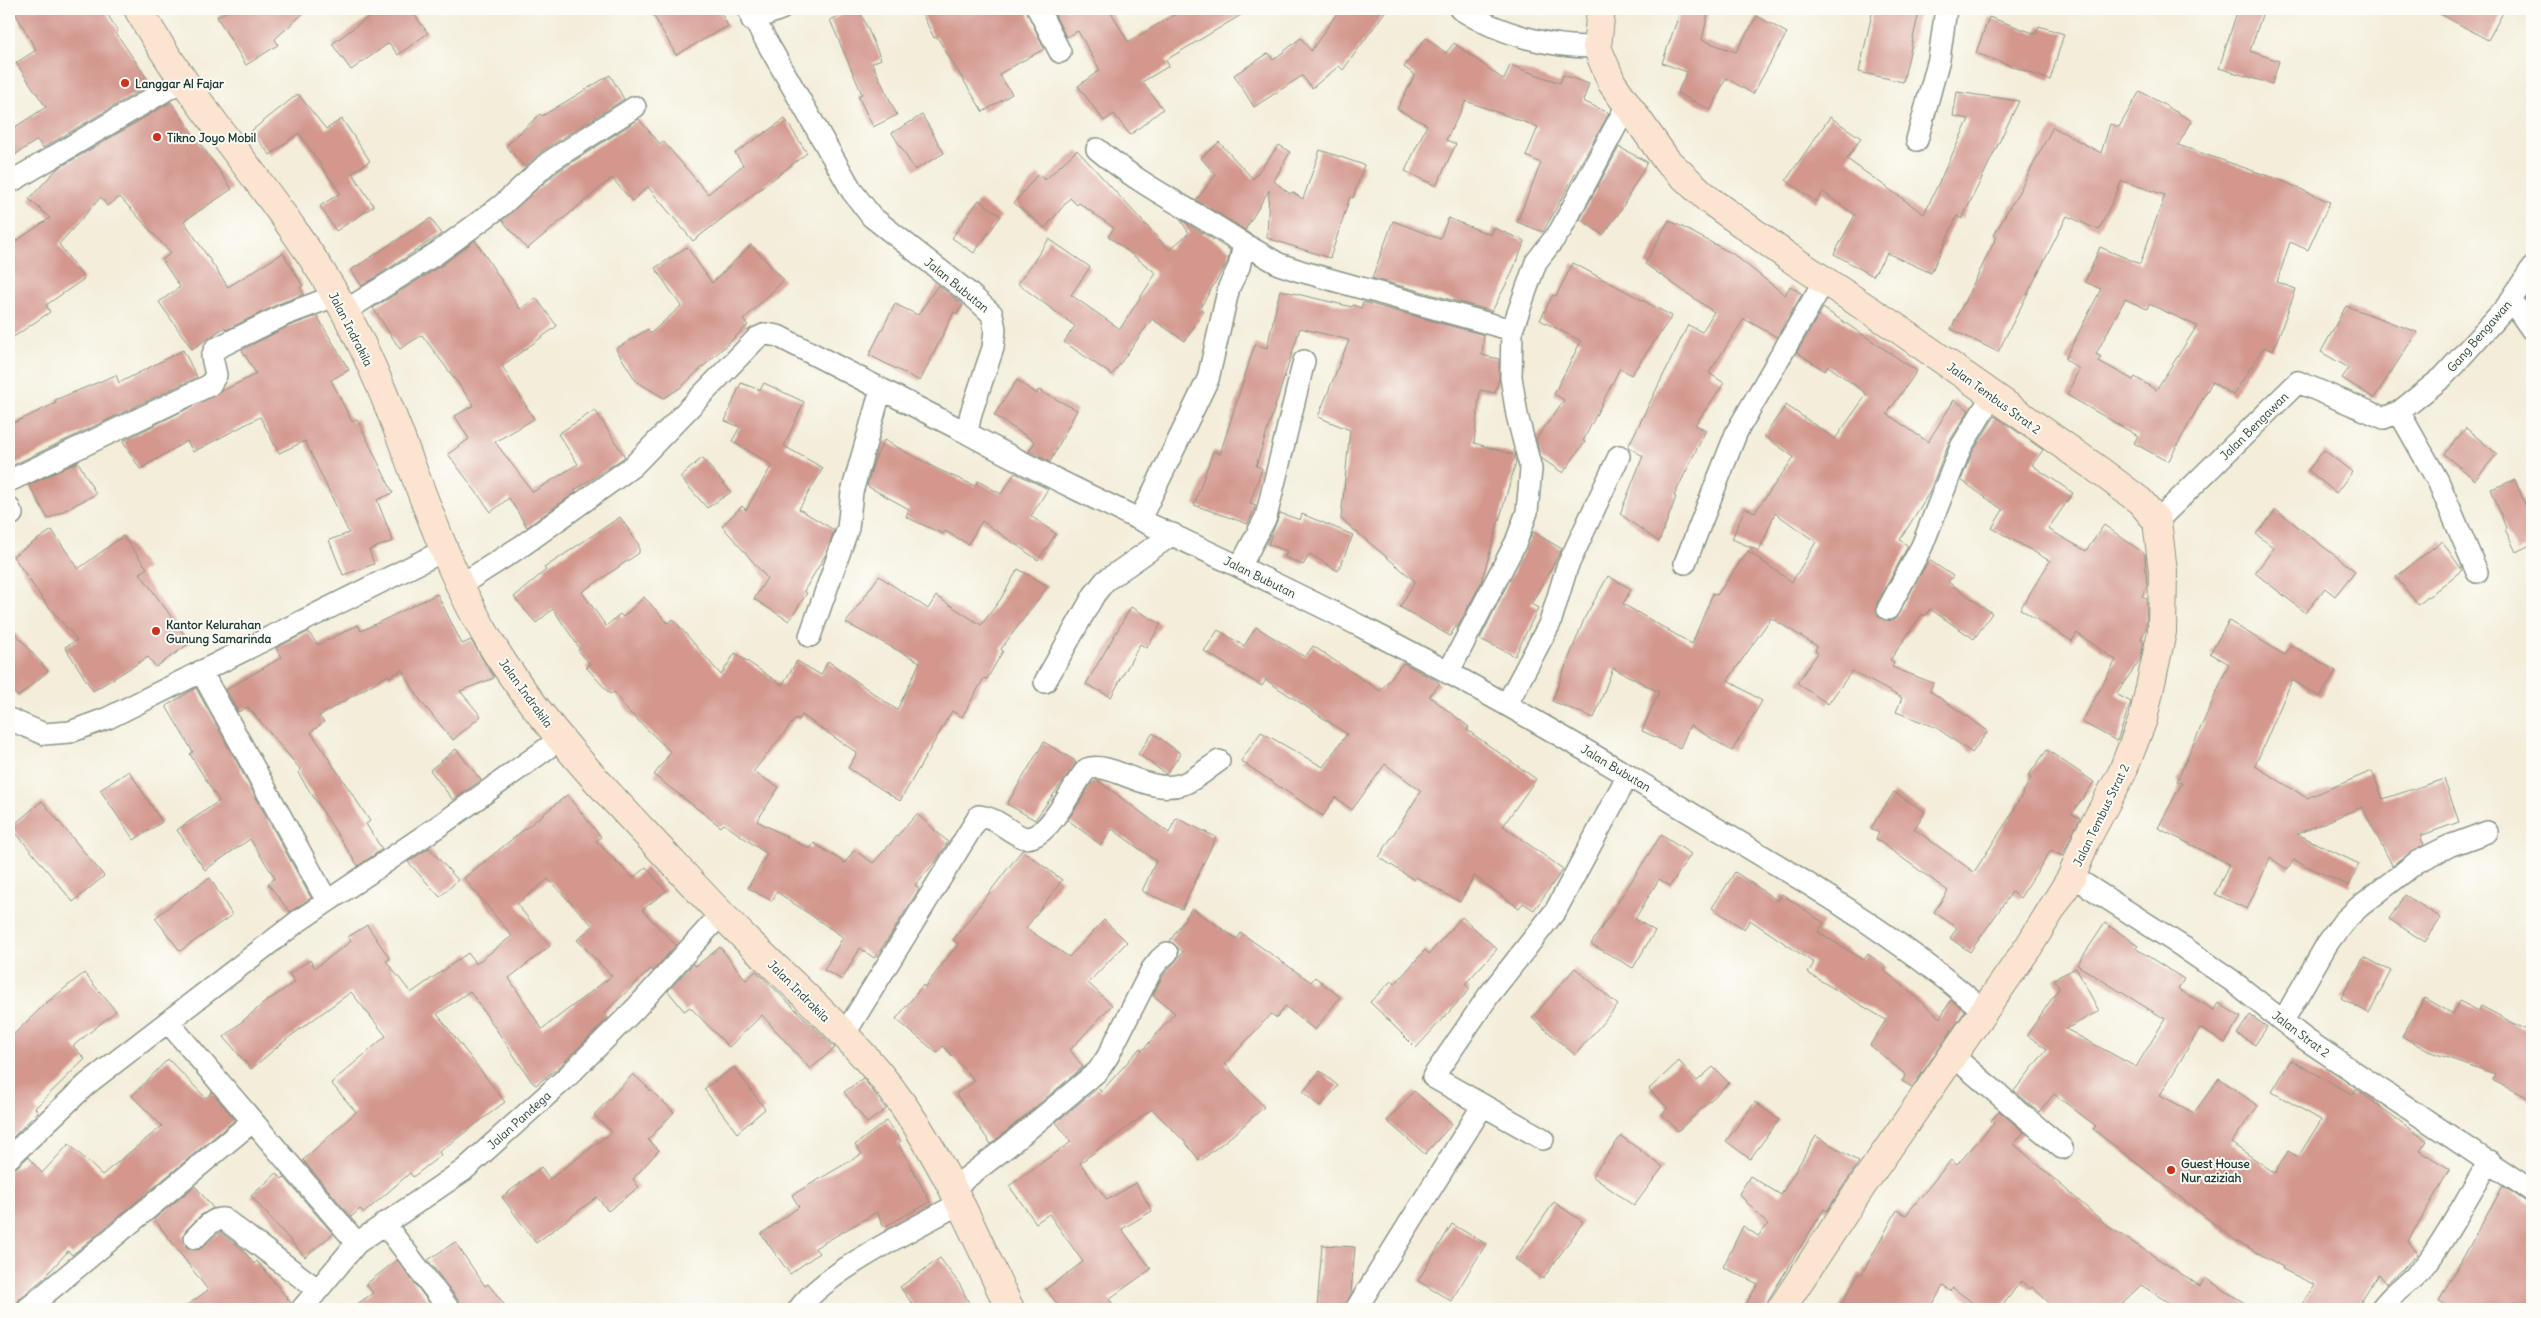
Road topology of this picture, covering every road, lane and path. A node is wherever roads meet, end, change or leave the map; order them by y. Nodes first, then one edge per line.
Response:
1 (138, 9) edge
2 (781, 9) edge
3 (1038, 9) edge
4 (1460, 9) edge
5 (1601, 9) edge
6 (1946, 9) edge
7 (750, 14) edge
8 (1597, 47) junction
9 (1060, 52) dead end
10 (183, 80) junction
11 (1627, 105) junction
12 (635, 107) dead end
13 (1917, 140) dead end
14 (1097, 149) dead end
15 (9, 183) edge
16 (1244, 244) junction
17 (2532, 268) edge
18 (1824, 281) junction
19 (2511, 300) junction
20 (340, 304) junction
21 (1512, 330) junction
22 (2532, 330) edge
23 (1304, 361) dead end
24 (881, 389) junction
25 (1992, 396) junction
26 (2419, 398) joint
27 (2399, 412) junction
28 (967, 434) junction
29 (1619, 456) dead end
30 (9, 481) edge
31 (1140, 519) junction
32 (2156, 521) junction
33 (1173, 534) junction
34 (444, 550) junction
35 (1684, 563) dead end
36 (1240, 567) junction
37 (2477, 572) dead end
38 (459, 586) junction
39 (1888, 609) dead end
40 (810, 636) dead end
41 (201, 671) junction
42 (1448, 673) junction
43 (1045, 682) dead end
44 (1506, 704) junction
45 (9, 719) edge
46 (560, 739) junction
47 (1219, 762) dead end
48 (1628, 775) junction
49 (2486, 832) dead end
50 (2072, 876) junction
51 (327, 902) junction
52 (720, 914) junction
53 (1168, 953) dead end
54 (1984, 1011) junction
55 (2283, 1021) junction
56 (168, 1022) junction
57 (844, 1035) junction
58 (1953, 1056) junction
59 (1483, 1106) junction
60 (253, 1121) junction
61 (1543, 1140) dead end
62 (2062, 1148) dead end
63 (9, 1158) edge
64 (2490, 1161) junction
65 (2532, 1191) edge
66 (956, 1196) junction
67 (384, 1223) junction
68 (196, 1238) dead end
69 (357, 1243) junction
70 (318, 1290) junction
71 (41, 1305) edge
72 (304, 1308) edge
73 (449, 1309) edge
74 (798, 1309) edge
75 (1010, 1309) edge
76 (1356, 1309) edge
77 (1781, 1309) edge
78 (2381, 1309) edge

1 - 10 street, Jalan Indrakila
2 - 7 street
3 - 9 street
4 - 8 street
5 - 8 street, Jalan Tembus Strat 2
6 - 13 street
7 - 28 street, Jalan Bubutan
8 - 11 street, Jalan Tembus Strat 2
10 - 15 street
10 - 20 street, Jalan Indrakila
11 - 18 street, Jalan Tembus Strat 2
11 - 21 street
12 - 20 street
14 - 16 street
16 - 21 street
16 - 31 street
17 - 19 street, Gang Bengawan
18 - 25 street, Jalan Tembus Strat 2
18 - 35 street
19 - 22 street
19 - 26 street, Gang Bengawan
20 - 30 street
20 - 34 street, Jalan Indrakila
21 - 42 street
23 - 36 street
24 - 28 street
24 - 38 street
24 - 40 street
25 - 32 street, Jalan Tembus Strat 2
25 - 39 street
26 - 27 street, Jalan Bengawan
27 - 32 street, Jalan Bengawan
27 - 37 street
28 - 31 street, Jalan Bubutan
29 - 44 street
31 - 33 street, Jalan Bubutan
32 - 50 street, Jalan Tembus Strat 2
33 - 36 street, Jalan Bubutan
33 - 43 street
34 - 38 street, Jalan Indrakila
34 - 41 street
36 - 42 street, Jalan Bubutan
38 - 46 street, Jalan Indrakila
41 - 45 street
41 - 51 street
42 - 44 street, Jalan Bubutan
44 - 48 street, Jalan Bubutan
46 - 51 street
46 - 52 street, Jalan Indrakila
47 - 57 street
48 - 54 street, Jalan Bubutan
48 - 59 street
49 - 55 street
50 - 54 street, Jalan Tembus Strat 2
50 - 55 street, Jalan Strat 2
51 - 56 street
52 - 57 street, Jalan Indrakila
52 - 67 street, Jalan Pandega
53 - 66 street
54 - 58 street, Jalan Tembus Strat 2
55 - 64 street, Jalan Strat 2
56 - 60 street
56 - 63 street
57 - 66 street, Jalan Indrakila
58 - 62 street
58 - 77 street, Jalan Tembus Strat 2
59 - 61 street
59 - 76 street
60 - 69 street
60 - 71 street
64 - 65 street, Jalan Strat 2
64 - 78 street
66 - 74 street
66 - 75 street, Jalan Indrakila
67 - 69 street, Jalan Pandega
67 - 73 street
68 - 70 street
69 - 70 street, Jalan Pandega
70 - 72 street, Jalan Pandega

